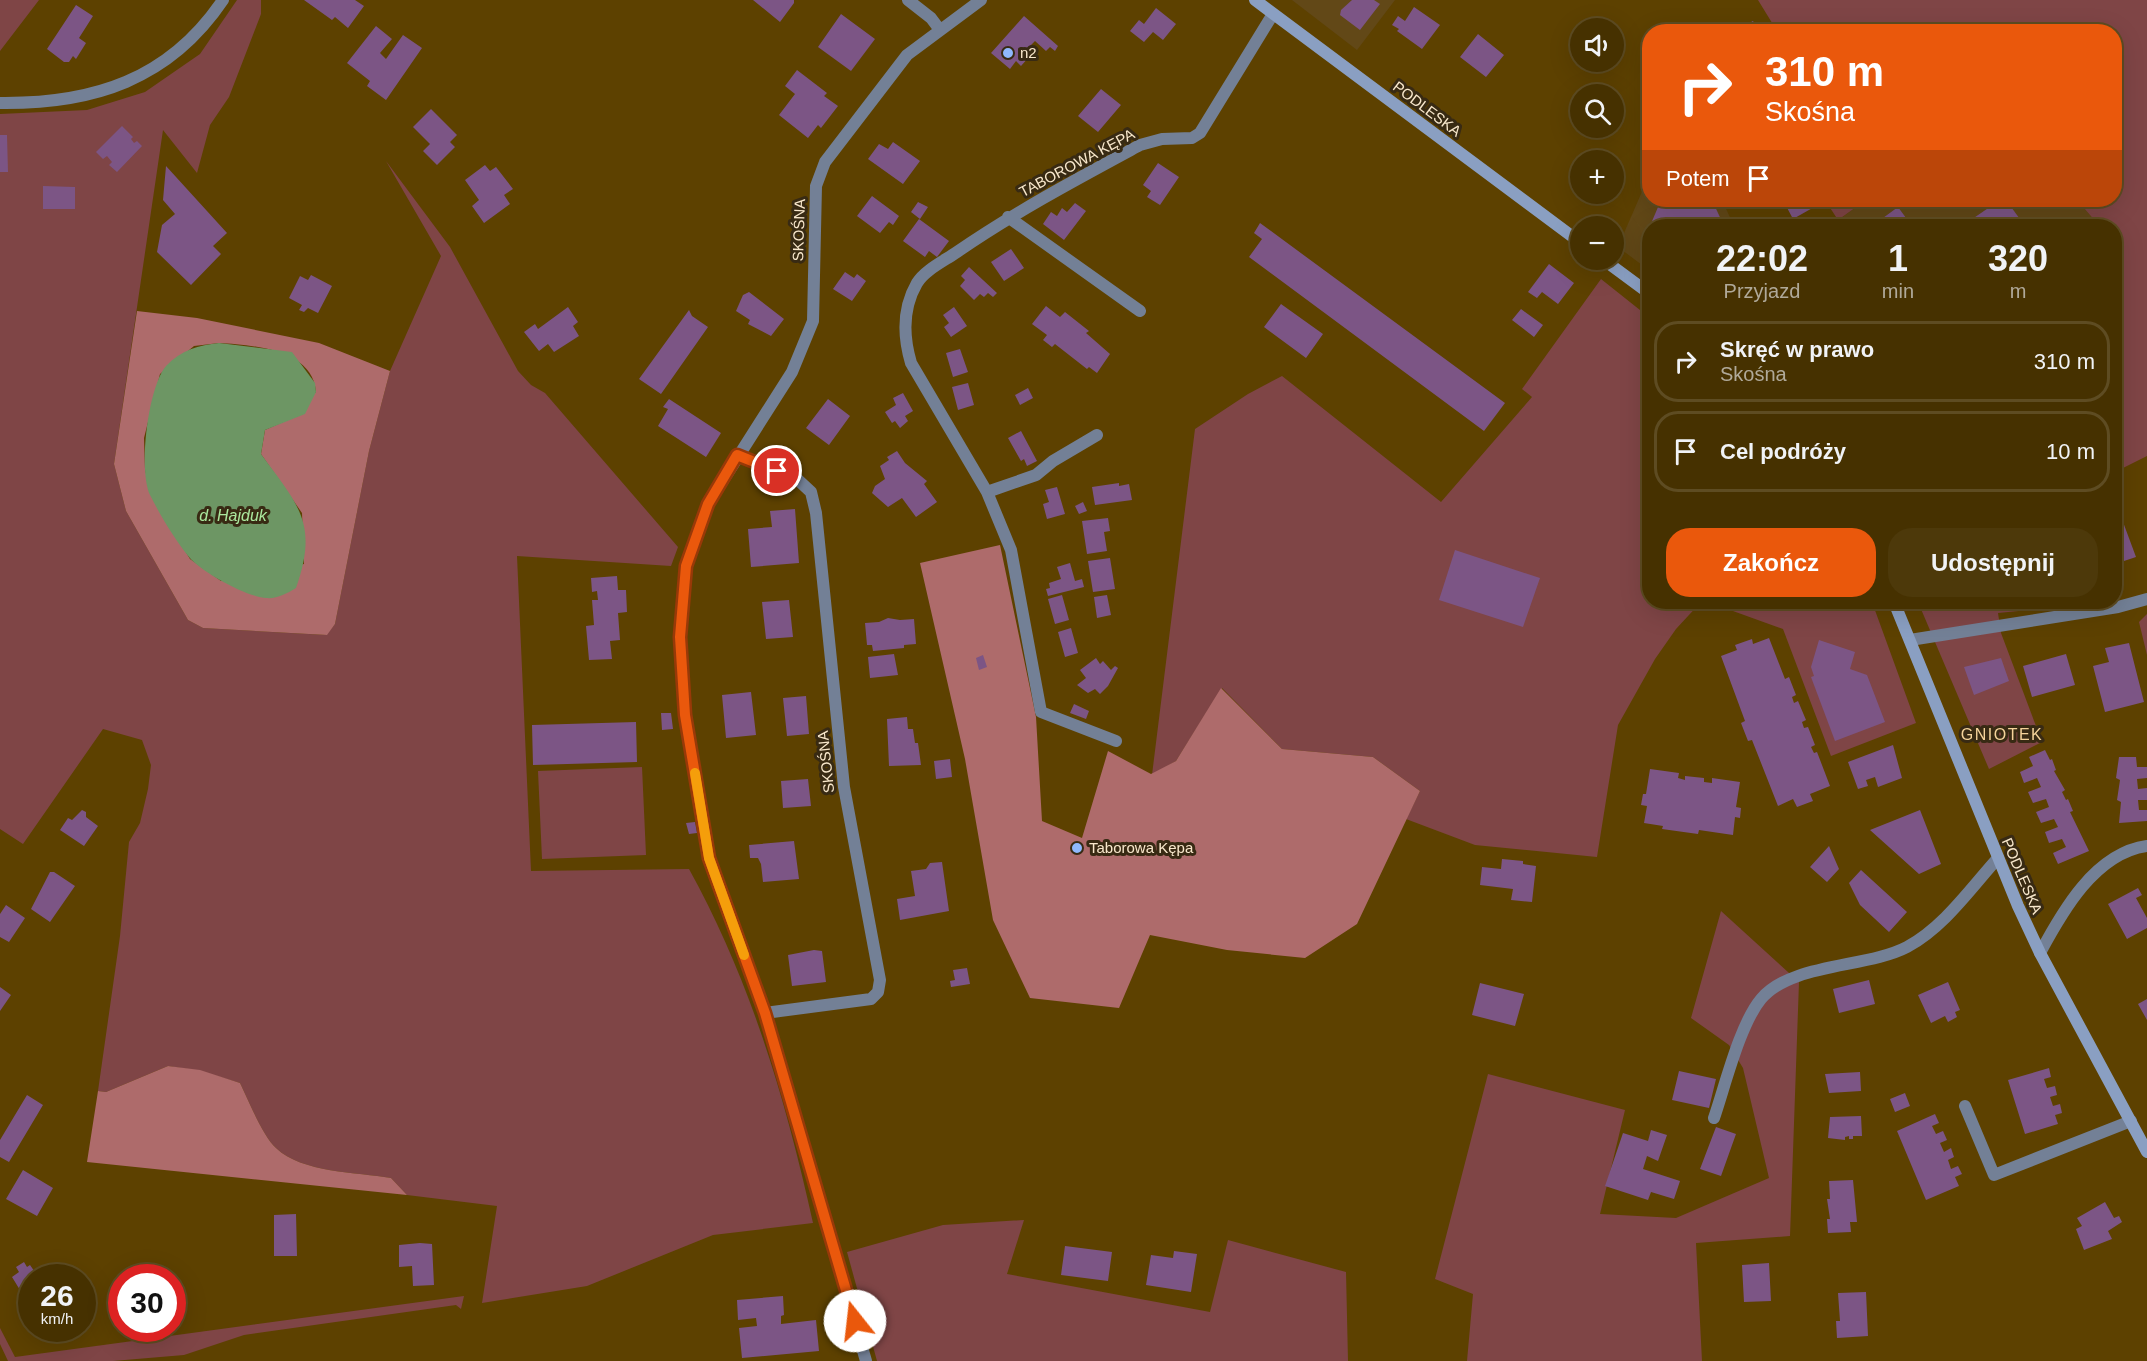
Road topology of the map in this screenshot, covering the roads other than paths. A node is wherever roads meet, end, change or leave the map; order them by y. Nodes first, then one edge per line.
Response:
1 (223, 0) edge
2 (908, 0) edge
3 (981, 0) edge
4 (1255, 0) edge
5 (1273, 14) junction
6 (940, 30) junction
7 (0, 103) edge
8 (1008, 217) junction
9 (1570, 235) edge
10 (1618, 270) edge
11 (1642, 288) edge
12 (1140, 311) dead end
13 (1097, 435) dead end
14 (737, 455) junction
15 (987, 492) junction
16 (2147, 598) edge
17 (2122, 606) edge
18 (1897, 609) edge
19 (2105, 609) edge
20 (1910, 640) junction
21 (1116, 741) dead end
22 (2147, 846) edge
23 (1998, 858) junction
24 (2040, 953) junction
25 (765, 1013) junction
26 (1965, 1106) dead end
27 (1714, 1118) dead end
28 (2131, 1121) junction
29 (2147, 1152) edge
30 (866, 1361) edge

1 - 7 street
2 - 6 street
3 - 6 street, SKOŚNA
4 - 5 street, PODLESKA
5 - 8 street, TABOROWA KĘPA
5 - 9 street, PODLESKA
6 - 14 street, SKOŚNA
8 - 12 street
8 - 15 street, TABOROWA KĘPA
10 - 11 street
13 - 15 street
14 - 25 street, SKOŚNA
14 - 25 street, SKOŚNA
15 - 21 street, TABOROWA KĘPA
16 - 17 street
18 - 20 street, PODLESKA
19 - 20 street
20 - 23 street, PODLESKA
22 - 24 street
23 - 24 street, PODLESKA
23 - 27 street
24 - 28 street, PODLESKA
25 - 30 street, SKOŚNA
26 - 28 street
28 - 29 street, PODLESKA

